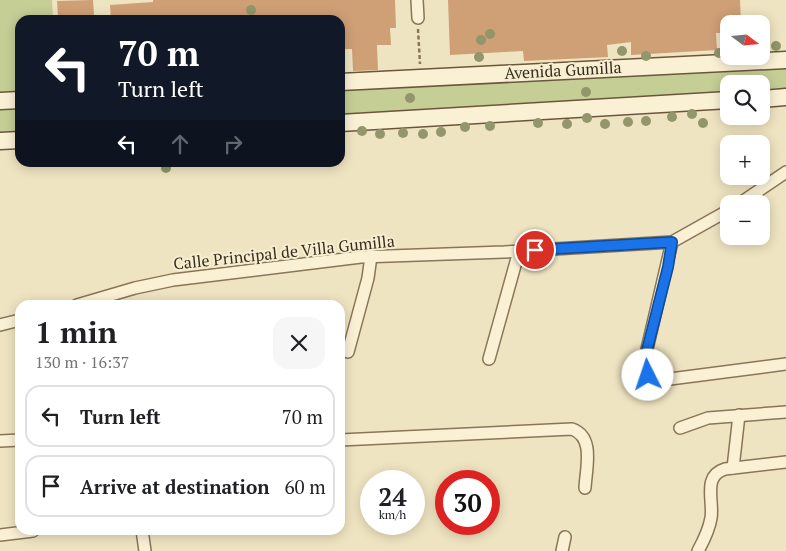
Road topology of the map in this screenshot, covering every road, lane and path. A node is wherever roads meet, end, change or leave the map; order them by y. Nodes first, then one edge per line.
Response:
1 (417, 0) edge
2 (418, 18) joint
3 (786, 60) edge
4 (421, 78) junction
5 (345, 82) edge
6 (0, 96) edge
7 (786, 97) edge
8 (770, 98) edge
9 (15, 99) edge
10 (15, 100) edge
11 (0, 101) edge
12 (720, 101) edge
13 (345, 123) edge
14 (15, 140) edge
15 (0, 141) edge
16 (786, 172) edge
17 (752, 195) edge
18 (720, 215) edge
19 (672, 242) junction
20 (518, 251) junction
21 (371, 256) junction
22 (117, 300) edge
23 (15, 322) edge
24 (0, 326) edge
25 (348, 352) dead end
26 (489, 359) dead end
27 (786, 364) edge
28 (786, 412) edge
29 (739, 415) junction
30 (680, 428) dead end
31 (15, 440) edge
32 (345, 440) edge
33 (0, 442) edge
34 (786, 462) edge
35 (733, 468) junction
36 (585, 488) dead end
37 (15, 533) edge
38 (0, 535) edge
39 (143, 535) edge
40 (565, 537) dead end
41 (145, 551) edge
42 (562, 551) edge
43 (698, 551) edge

1 - 2 street
2 - 4 path
3 - 4 main road, Avenida Gumilla
4 - 5 main road, Avenida Gumilla
6 - 9 main road
7 - 8 main road
10 - 11 main road
12 - 13 main road
14 - 15 main road
16 - 17 street
18 - 19 street, Calle Principal de Villa Gumilla
19 - 20 street, Calle Principal de Villa Gumilla
19 - 27 street
20 - 21 street, Calle Principal de Villa Gumilla
20 - 26 street
21 - 22 street, Calle Principal de Villa Gumilla
21 - 25 street
23 - 24 street
28 - 29 street
29 - 30 street
29 - 35 street
31 - 33 street
32 - 36 street
34 - 35 street
35 - 43 street
37 - 38 street
39 - 41 street
40 - 42 street

